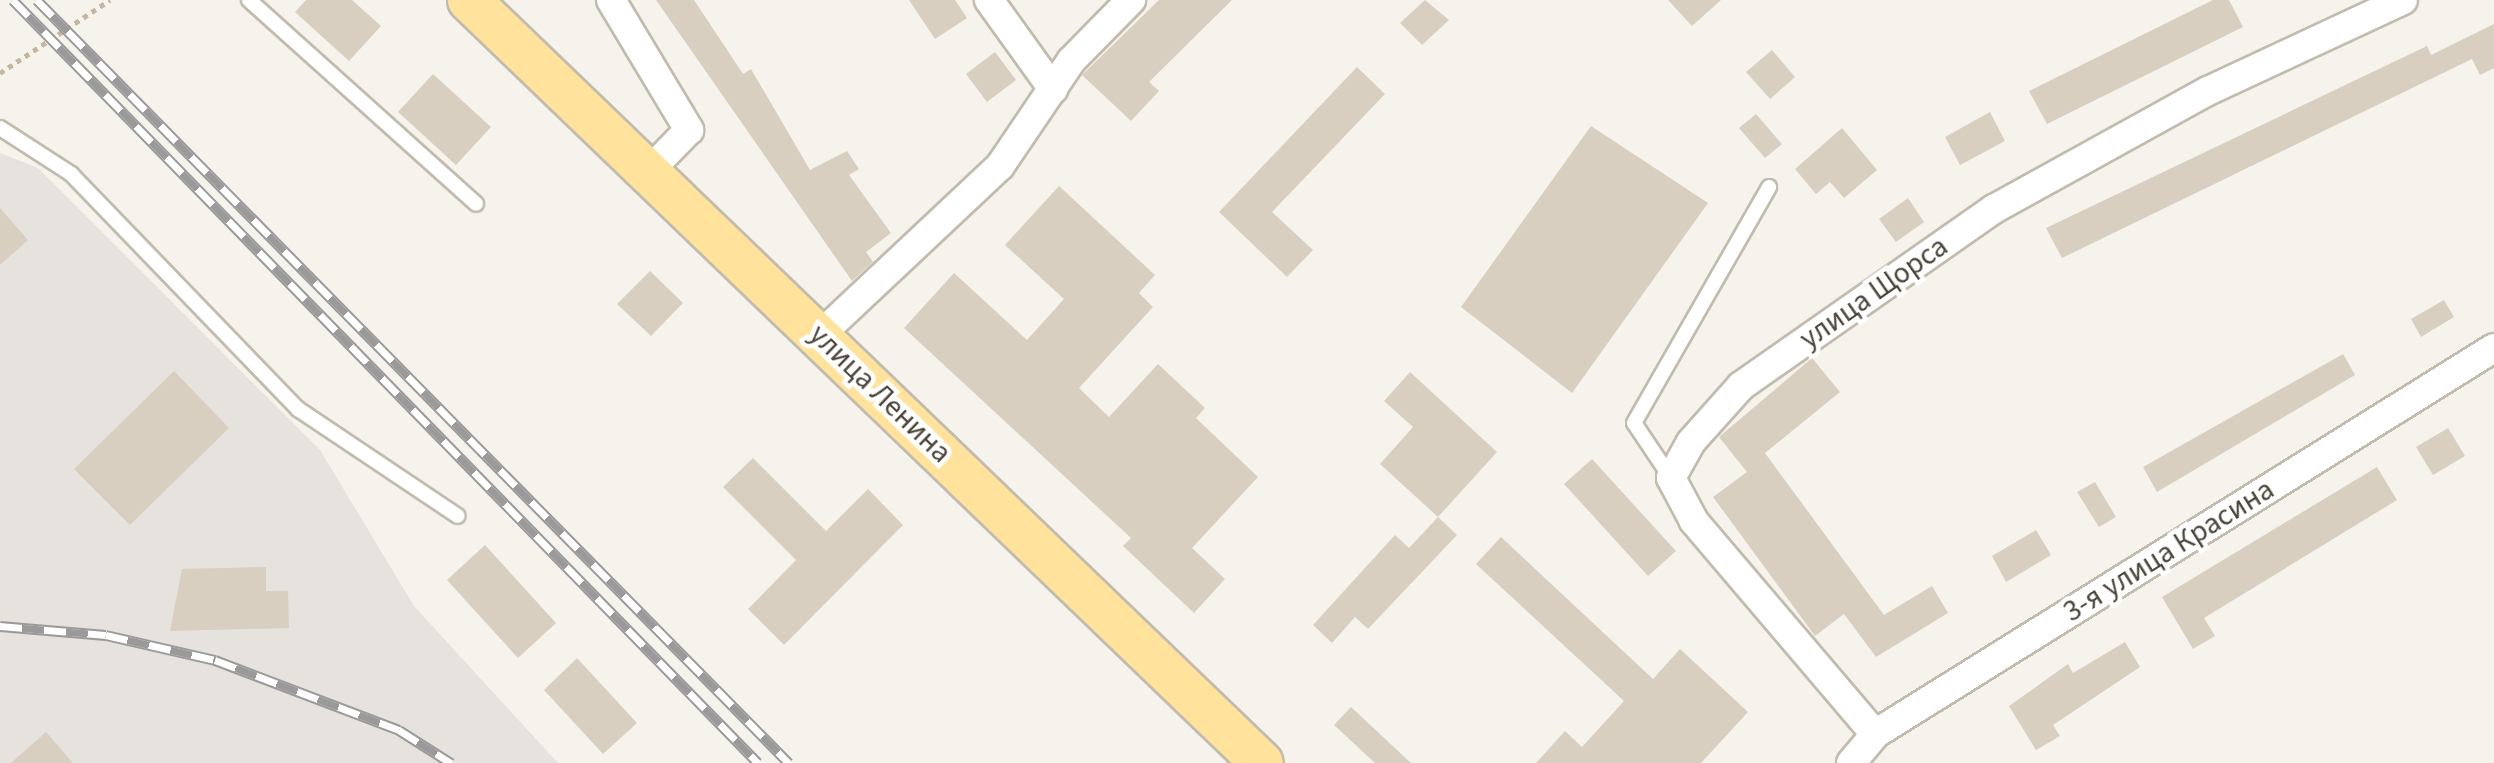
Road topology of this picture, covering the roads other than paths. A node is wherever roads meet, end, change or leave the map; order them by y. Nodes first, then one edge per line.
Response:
1 (249, 0) edge
2 (469, 0) edge
3 (611, 0) edge
4 (989, 0) edge
5 (1131, 0) edge
6 (2403, 0) edge
7 (1053, 88) junction
8 (0, 128) edge
9 (648, 172) junction
10 (1769, 187) dead end
11 (476, 204) dead end
12 (819, 336) junction
13 (2494, 348) edge
14 (1671, 478) junction
15 (458, 516) dead end
16 (1875, 734) junction
17 (1262, 763) edge
18 (1851, 763) edge

1 - 11 lane
2 - 9 main road, улица Ленина
3 - 9 street
4 - 7 street
5 - 7 street
6 - 14 street, улица Щорса
7 - 12 street
8 - 15 lane
9 - 12 main road, улица Ленина
10 - 14 lane
12 - 17 main road, улица Ленина
13 - 16 street, 3-я улица Красина
14 - 16 street
16 - 18 street, 3-я улица Красина

